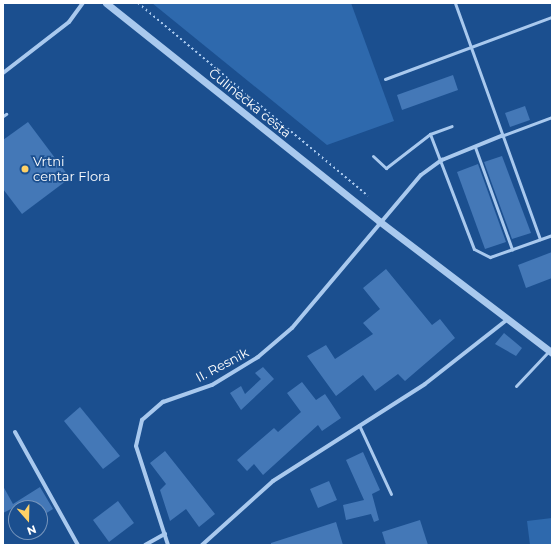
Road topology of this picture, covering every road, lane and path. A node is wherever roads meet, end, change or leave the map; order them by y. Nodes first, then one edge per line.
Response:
1 (83, 3) edge
2 (106, 3) edge
3 (138, 3) edge
4 (455, 3) edge
5 (552, 17) edge
6 (471, 47) junction
7 (3, 73) edge
8 (385, 79) dead end
9 (552, 118) edge
10 (452, 126) dead end
11 (430, 134) junction
12 (501, 136) junction
13 (475, 147) junction
14 (373, 156) dead end
15 (442, 160) junction
16 (368, 196) dead end
17 (378, 221) junction
18 (552, 235) edge
19 (540, 239) junction
20 (512, 249) junction
21 (508, 318) junction
22 (551, 352) edge
23 (516, 386) dead end
24 (360, 424) junction
25 (15, 432) dead end
26 (391, 494) dead end
27 (165, 534) junction
28 (78, 545) edge
29 (145, 545) edge
30 (168, 545) edge
31 (202, 545) edge

1 - 7 street
2 - 17 street, Čulinečka cesta
3 - 16 path
4 - 6 lane
5 - 6 lane
6 - 8 lane
6 - 12 lane
9 - 12 lane
10 - 11 lane
11 - 14 lane
11 - 15 lane
12 - 13 street
12 - 19 lane
13 - 15 street
13 - 20 lane
15 - 17 street
15 - 20 lane
17 - 21 street, Čulinečka cesta
17 - 27 street, II. Resnik
18 - 19 lane
19 - 20 lane
21 - 22 street, Čulinečka cesta
21 - 24 street
22 - 23 lane
24 - 26 lane
24 - 31 street
25 - 28 street
27 - 29 street
27 - 30 street, II. Resnik

